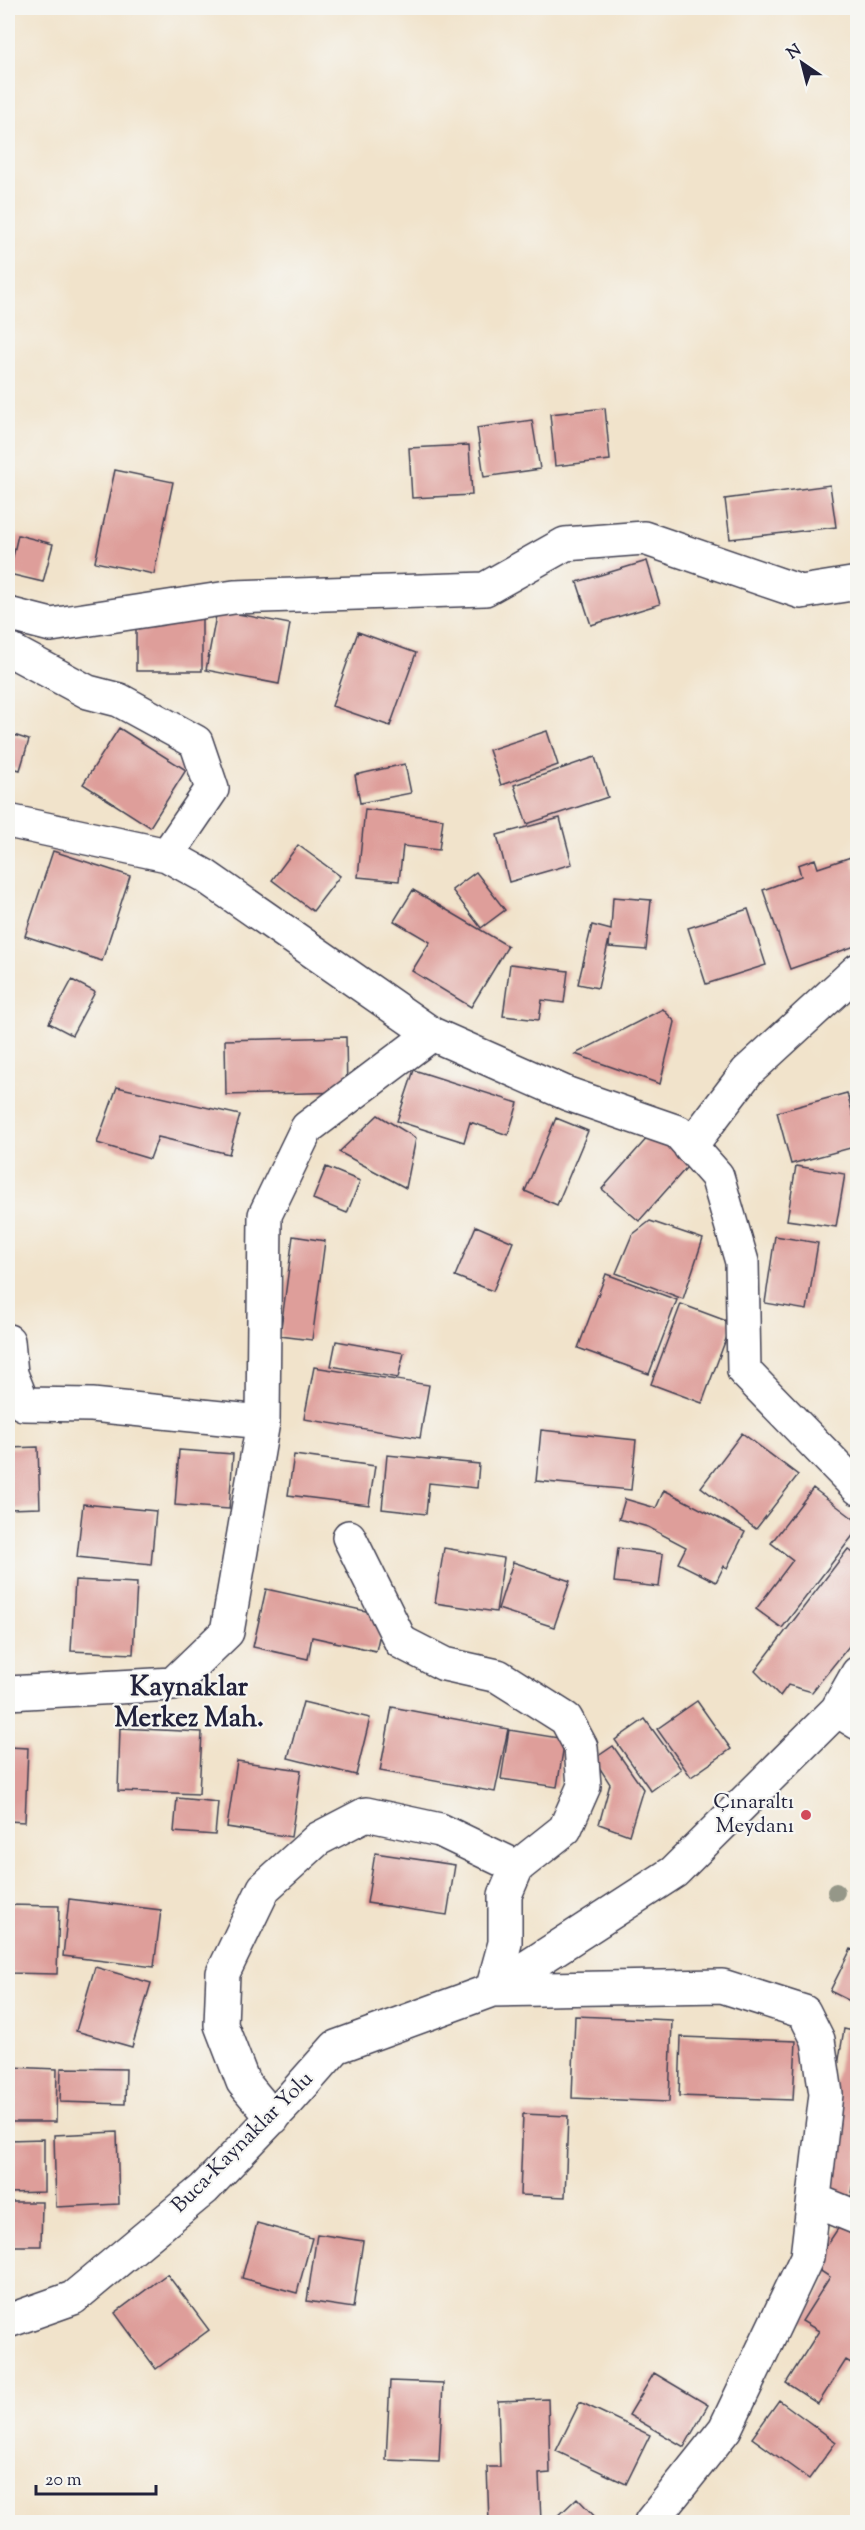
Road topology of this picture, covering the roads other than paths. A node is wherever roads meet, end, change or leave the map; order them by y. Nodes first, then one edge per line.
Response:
1 (858, 583) edge
2 (8, 614) edge
3 (8, 650) edge
4 (8, 821) edge
5 (167, 855) junction
6 (858, 970) edge
7 (432, 1034) junction
8 (690, 1147) junction
9 (8, 1341) edge
10 (263, 1422) junction
11 (858, 1488) edge
12 (349, 1537) dead end
13 (858, 1673) edge
14 (8, 1694) edge
15 (847, 1717) edge
16 (517, 1867) junction
17 (492, 1990) junction
18 (273, 2118) junction
19 (814, 2200) junction
20 (858, 2218) edge
21 (8, 2322) edge
22 (651, 2523) edge

1 - 2 street
3 - 5 street
4 - 5 street
5 - 7 street
6 - 8 street
7 - 8 street
7 - 10 street
8 - 11 street
9 - 10 street
10 - 14 street
12 - 16 street
13 - 15 street
15 - 17 street
16 - 17 street
16 - 18 street
17 - 18 street, Buca-Kaynaklar Yolu
17 - 19 street
18 - 21 street, Buca-Kaynaklar Yolu
19 - 20 street
19 - 22 street

